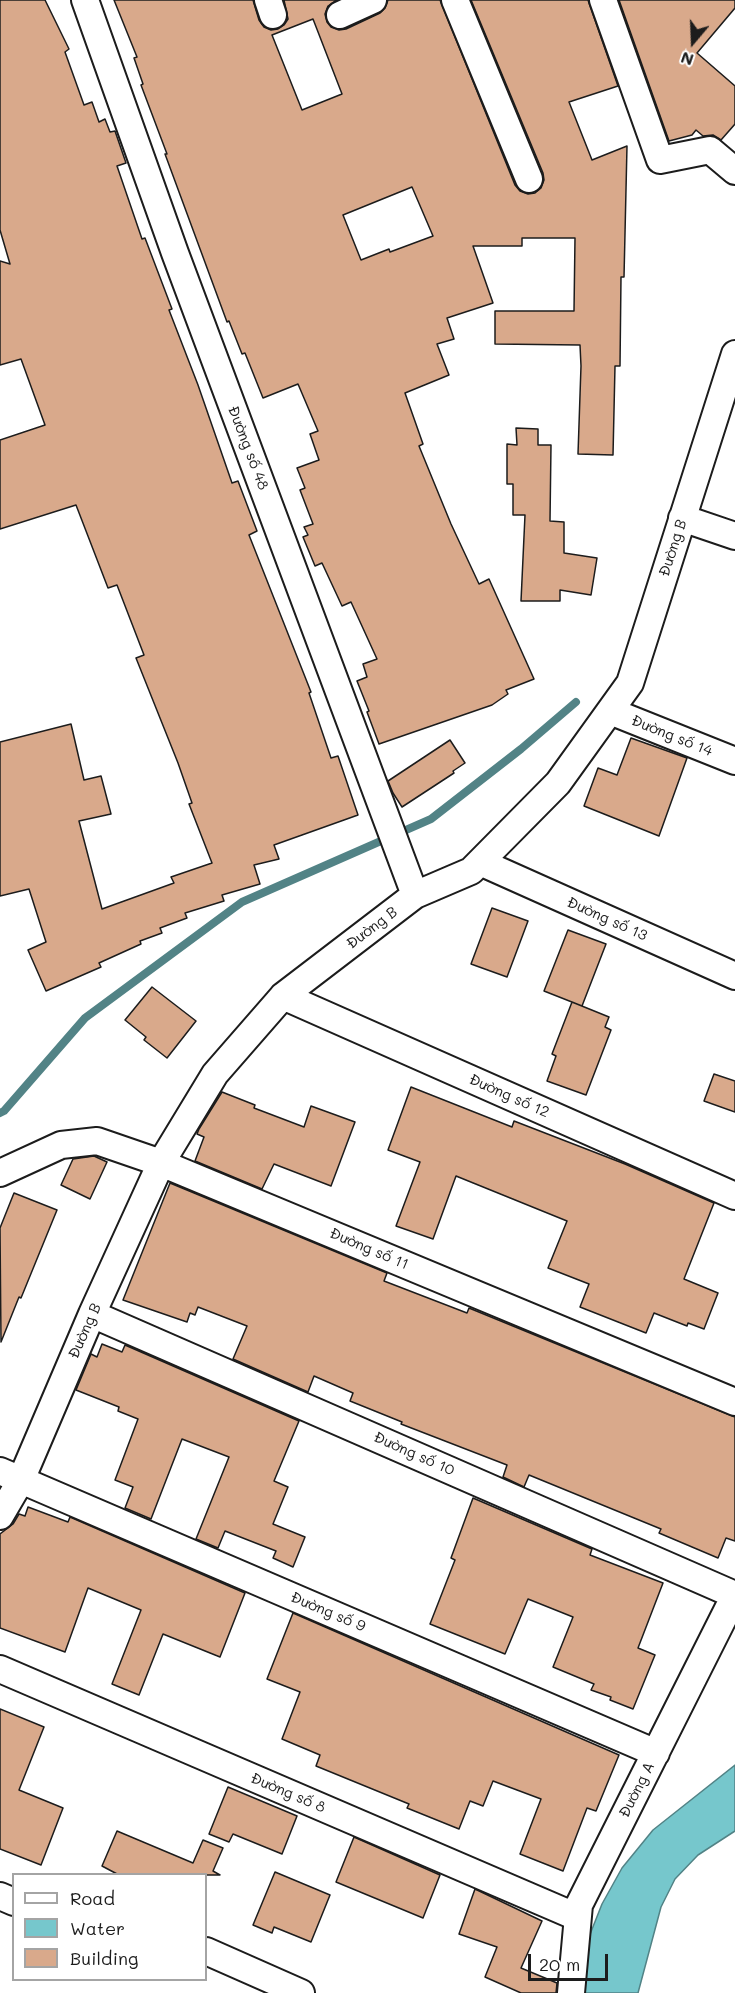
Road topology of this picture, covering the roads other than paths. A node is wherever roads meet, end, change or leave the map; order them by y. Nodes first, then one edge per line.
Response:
1 (86, 0) edge
2 (373, 0) edge
3 (455, 0) edge
4 (603, 0) edge
5 (340, 15) dead end
6 (735, 171) edge
7 (529, 179) dead end
8 (735, 354) edge
9 (682, 518) junction
10 (735, 536) edge
11 (610, 711) junction
12 (735, 761) edge
13 (480, 862) junction
14 (415, 895) junction
15 (735, 976) edge
16 (283, 996) junction
17 (161, 1163) junction
18 (0, 1173) edge
19 (735, 1196) edge
20 (92, 1314) junction
21 (735, 1402) edge
22 (10, 1475) edge
23 (0, 1516) edge
24 (735, 1595) edge
25 (0, 1669) edge
26 (656, 1753) junction
27 (577, 1917) junction
28 (207, 1951) edge
29 (301, 1993) edge
30 (571, 1993) edge

1 - 14 street, Đường số 48
2 - 5 street
3 - 7 street
4 - 6 street
8 - 9 street, Đường B
9 - 10 street
9 - 11 street, Đường B
11 - 12 street, Đường số 14
11 - 13 street, Đường B
13 - 14 street, Đường B
13 - 15 street, Đường số 13
14 - 16 street, Đường B
16 - 17 street, Đường B
16 - 19 street, Đường số 12
17 - 18 street, Đường số 11
17 - 20 street, Đường B
17 - 21 street, Đường số 11
20 - 22 street, Đường B
20 - 24 street, Đường số 10
22 - 23 street, Đường B
22 - 26 street, Đường số 9
24 - 26 street, Đường A
25 - 27 street, Đường số 8
26 - 27 street, Đường A
27 - 30 street, Đường A
28 - 29 street

